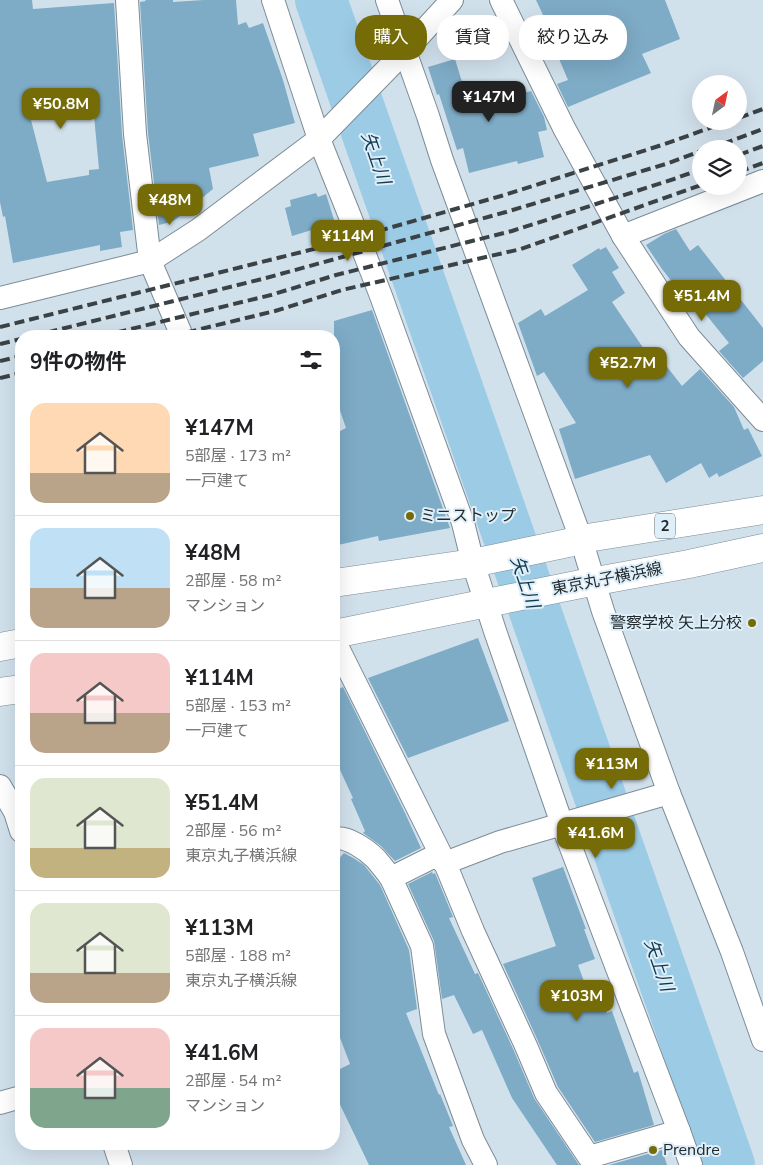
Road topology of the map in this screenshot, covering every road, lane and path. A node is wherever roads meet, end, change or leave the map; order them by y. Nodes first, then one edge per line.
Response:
1 (127, 0) edge
2 (273, 0) edge
3 (387, 0) edge
4 (452, 0) edge
5 (500, 0) edge
6 (390, 15) edge
7 (427, 27) edge
8 (396, 60) edge
9 (400, 60) edge
10 (325, 133) junction
11 (763, 180) edge
12 (623, 236) junction
13 (150, 261) junction
14 (0, 298) edge
15 (179, 330) edge
16 (763, 420) edge
17 (763, 510) edge
18 (574, 541) junction
19 (763, 548) edge
20 (476, 562) junction
21 (340, 582) edge
22 (593, 582) junction
23 (487, 603) junction
24 (340, 633) edge
25 (15, 644) edge
26 (0, 647) edge
27 (340, 652) edge
28 (15, 690) edge
29 (0, 692) edge
30 (0, 786) edge
31 (669, 793) junction
32 (15, 812) edge
33 (562, 824) junction
34 (340, 839) edge
35 (445, 863) junction
36 (391, 878) junction
37 (763, 1040) edge
38 (15, 1099) edge
39 (0, 1103) edge
40 (679, 1131) junction
41 (116, 1150) edge
42 (121, 1165) edge
43 (486, 1165) edge
44 (691, 1165) edge

1 - 13 street
2 - 10 street
3 - 6 street
4 - 7 street
5 - 12 street
8 - 10 street
9 - 18 street
10 - 13 street
10 - 20 street
11 - 12 street
12 - 16 street
13 - 14 street
13 - 15 street
17 - 18 main road, 2
18 - 20 main road, 2
18 - 22 street
19 - 22 main road, 東京丸子横浜線
20 - 21 main road, 2
20 - 23 street
22 - 23 main road, 東京丸子横浜線
22 - 31 street
23 - 24 main road, 東京丸子横浜線
23 - 33 street
25 - 26 main road
27 - 35 street
28 - 29 main road
30 - 32 street
31 - 33 street
31 - 37 street
33 - 35 street
33 - 40 street
34 - 36 street
35 - 36 street
35 - 40 street
36 - 43 street
38 - 39 street
40 - 44 street
41 - 42 street

